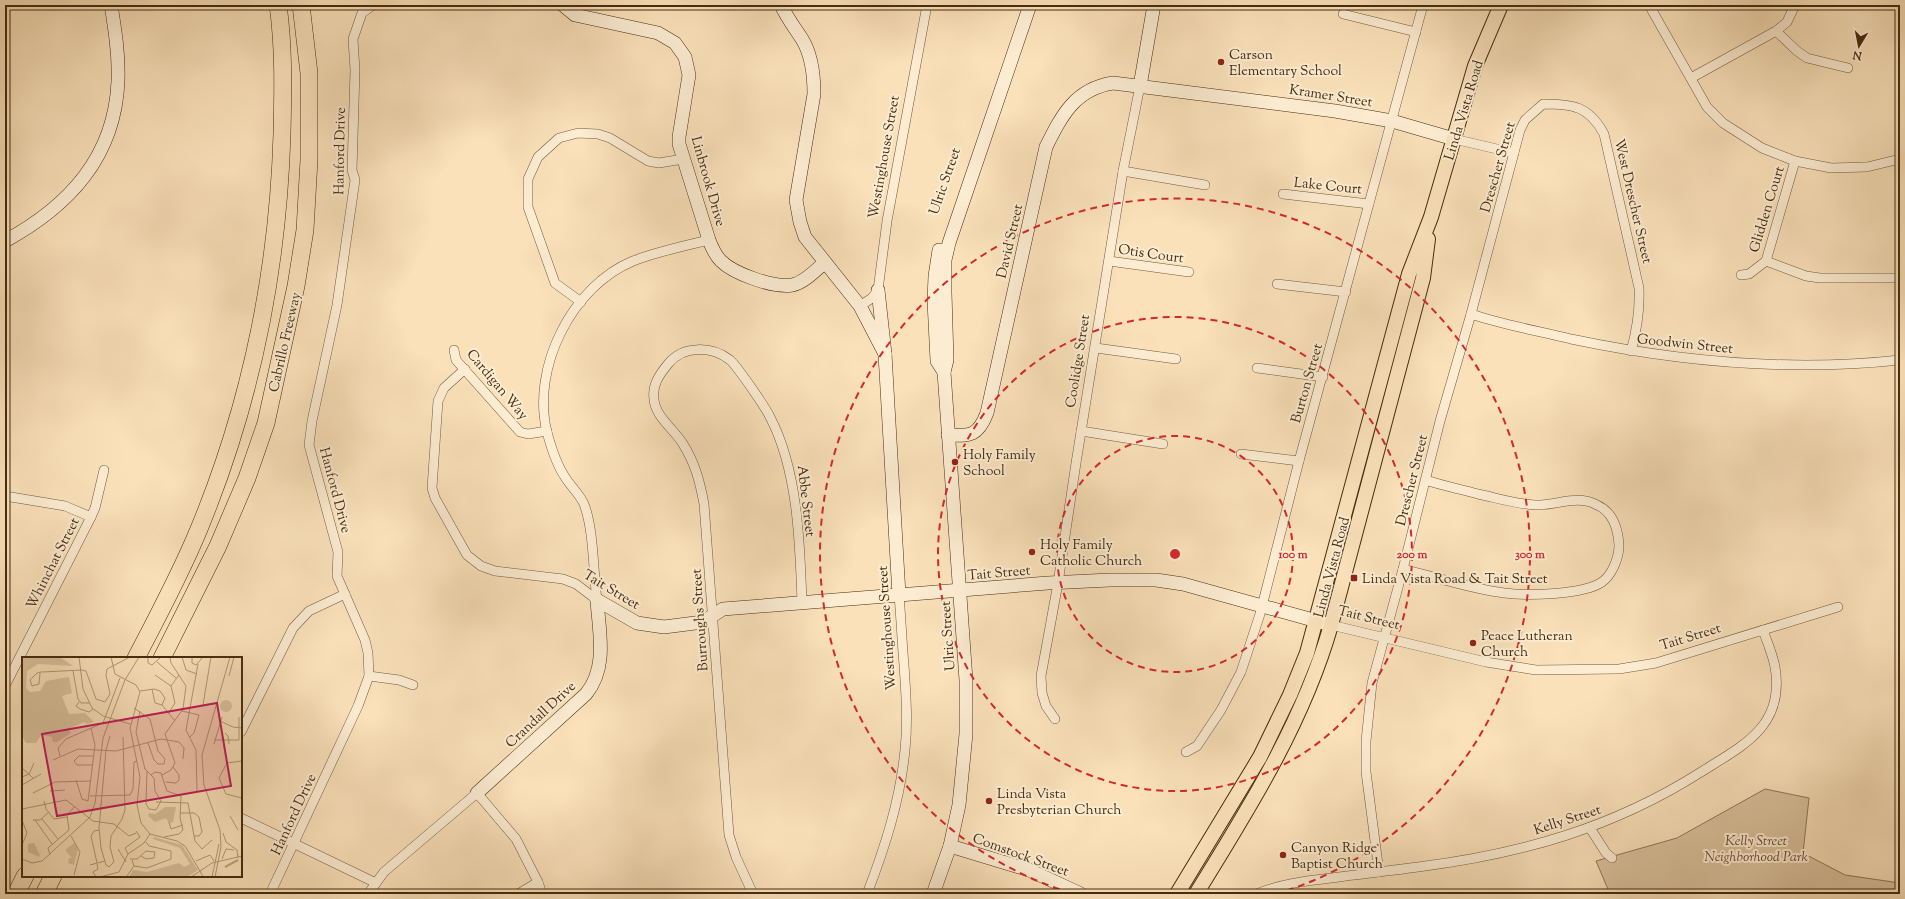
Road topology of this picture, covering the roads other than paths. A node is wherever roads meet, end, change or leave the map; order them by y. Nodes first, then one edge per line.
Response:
1 (111, 5) edge
2 (278, 5) edge
3 (301, 5) edge
4 (373, 5) edge
5 (563, 5) edge
6 (781, 5) edge
7 (927, 5) edge
8 (1021, 5) edge
9 (1030, 5) edge
10 (1154, 5) edge
11 (1423, 5) edge
12 (1502, 5) edge
13 (1649, 5) edge
14 (1795, 5) edge
15 (1343, 14) dead end
16 (1776, 31) junction
17 (1416, 32) junction
18 (1848, 68) dead end
19 (1690, 78) junction
20 (1140, 86) junction
21 (1540, 107) joint
22 (1392, 121) junction
23 (1454, 139) junction
24 (1514, 153) junction
25 (683, 159) junction
26 (1900, 159) edge
27 (1795, 161) junction
28 (1123, 172) junction
29 (1205, 185) dead end
30 (1282, 194) dead end
31 (1369, 204) junction
32 (1431, 217) junction
33 (709, 240) junction
34 (5, 241) edge
35 (1109, 261) junction
36 (1766, 261) junction
37 (824, 262) junction
38 (1189, 272) dead end
39 (1741, 275) dead end
40 (1900, 278) edge
41 (1277, 284) dead end
42 (878, 290) junction
43 (1346, 292) junction
44 (581, 302) junction
45 (860, 306) junction
46 (1471, 314) junction
47 (1096, 348) junction
48 (454, 350) dead end
49 (1631, 352) junction
50 (884, 354) junction
51 (672, 358) joint
52 (1176, 359) dead end
53 (1900, 360) edge
54 (1257, 368) dead end
55 (465, 369) junction
56 (944, 372) junction
57 (1322, 377) junction
58 (547, 431) junction
59 (1081, 431) junction
60 (948, 435) junction
61 (1162, 444) dead end
62 (1242, 454) dead end
63 (1299, 461) junction
64 (104, 470) dead end
65 (1426, 480) junction
66 (5, 496) edge
67 (91, 517) junction
68 (1403, 569) junction
69 (1058, 583) junction
70 (959, 591) junction
71 (344, 594) junction
72 (899, 595) junction
73 (597, 600) junction
74 (802, 603) junction
75 (1262, 606) junction
76 (1838, 607) dead end
77 (714, 615) junction
78 (1316, 620) junction
79 (1331, 624) junction
80 (1763, 630) junction
81 (1385, 638) junction
82 (137, 657) edge
83 (162, 657) edge
84 (369, 676) junction
85 (413, 685) dead end
86 (5, 686) edge
87 (1055, 720) dead end
88 (242, 730) edge
89 (1186, 752) dead end
90 (477, 793) junction
91 (242, 818) edge
92 (1590, 828) junction
93 (295, 843) junction
94 (950, 846) junction
95 (1612, 858) dead end
96 (1379, 872) junction
97 (24, 877) edge
98 (52, 877) edge
99 (538, 882) junction
100 (376, 883) junction
101 (16, 894) edge
102 (44, 894) edge
103 (270, 894) edge
104 (368, 894) edge
105 (518, 894) edge
106 (542, 894) edge
107 (753, 894) edge
108 (866, 894) edge
109 (933, 894) edge
110 (1081, 894) edge
111 (1177, 894) edge
112 (1196, 894) edge
113 (1256, 894) edge

1 - 34 street
2 - 82 highway, Cabrillo Freeway
3 - 83 highway, Cabrillo Freeway
4 - 71 street, Hanford Drive
5 - 25 street, Linbrook Drive
6 - 37 street
7 - 42 street, Westinghouse Street
8 - 56 street, Ulric Street
9 - 56 street, Ulric Street
10 - 20 street, Coolidge Street
11 - 17 street, Burton Street
12 - 23 main road, Linda Vista Road
13 - 19 street
14 - 16 street
15 - 17 street
16 - 18 street
16 - 19 street
17 - 22 street, Burton Street
19 - 27 street
20 - 22 street, Kramer Street
20 - 28 street, Coolidge Street
20 - 60 street, David Street
21 - 24 street, Drescher Street
21 - 49 street, West Drescher Street
22 - 23 street, Kramer Street
22 - 31 street, Burton Street
23 - 24 street, Kramer Street
23 - 32 main road, Linda Vista Road
24 - 46 street, Drescher Street
25 - 33 street, Linbrook Drive
25 - 44 street
26 - 27 street
27 - 36 street, Glidden Court
28 - 29 street
28 - 35 street, Coolidge Street
30 - 31 street, Lake Court
31 - 43 street, Burton Street
32 - 78 main road, Linda Vista Road
32 - 79 main road, Linda Vista Road
33 - 37 street, Linbrook Drive
33 - 44 street, Crandall Drive
35 - 38 street, Otis Court
35 - 47 street, Coolidge Street
36 - 39 street, Glidden Court
36 - 40 street
37 - 45 street
41 - 43 street
42 - 45 street
42 - 50 street, Westinghouse Street
43 - 57 street, Burton Street
44 - 58 street, Crandall Drive
45 - 50 street
46 - 49 street, Goodwin Street
46 - 65 street, Drescher Street
47 - 52 street
47 - 59 street, Coolidge Street
48 - 55 street, Cardigan Way
49 - 53 street, Goodwin Street
50 - 72 street, Westinghouse Street
51 - 74 street, Abbe Street
51 - 77 street, Burroughs Street
54 - 57 street
55 - 58 street, Cardigan Way
55 - 73 street, Tait Street
56 - 60 street, Ulric Street
57 - 63 street, Burton Street
58 - 73 street, Crandall Drive
59 - 61 street
59 - 69 street, Coolidge Street
60 - 70 street, Ulric Street
62 - 63 street
63 - 75 street, Burton Street
64 - 67 street, Whinchat Street
65 - 68 street, Drescher Street
65 - 68 street
66 - 67 street
67 - 86 street, Whinchat Street
68 - 81 street, Drescher Street
69 - 70 street, Tait Street
69 - 75 street, Tait Street
69 - 87 street, Coolidge Street
70 - 72 street, Tait Street
70 - 94 street, Ulric Street
71 - 84 street, Hanford Drive
71 - 88 street
72 - 74 street, Tait Street
72 - 108 street, Westinghouse Street
73 - 77 street, Tait Street
73 - 90 street, Crandall Drive
74 - 77 street, Tait Street
75 - 78 street, Tait Street
75 - 89 street, Burton Street
76 - 80 street, Tait Street
77 - 107 street, Burroughs Street
78 - 79 street, Tait Street
78 - 111 main road, Linda Vista Road
79 - 81 street, Tait Street
79 - 112 main road, Linda Vista Road
80 - 81 street, Tait Street
80 - 92 street, Kelly Street
81 - 96 street, Drescher Street
84 - 85 street
84 - 93 street, Hanford Drive
90 - 99 street
90 - 100 street, Crandall Drive
91 - 93 street
92 - 95 street
92 - 96 street, Kelly Street
93 - 100 street
93 - 103 street, Hanford Drive
94 - 109 street, Ulric Street
94 - 110 street, Comstock Street
96 - 113 street, Kelly Street
97 - 101 highway
98 - 102 highway
99 - 105 street
99 - 106 street
100 - 104 street, Crandall Drive

